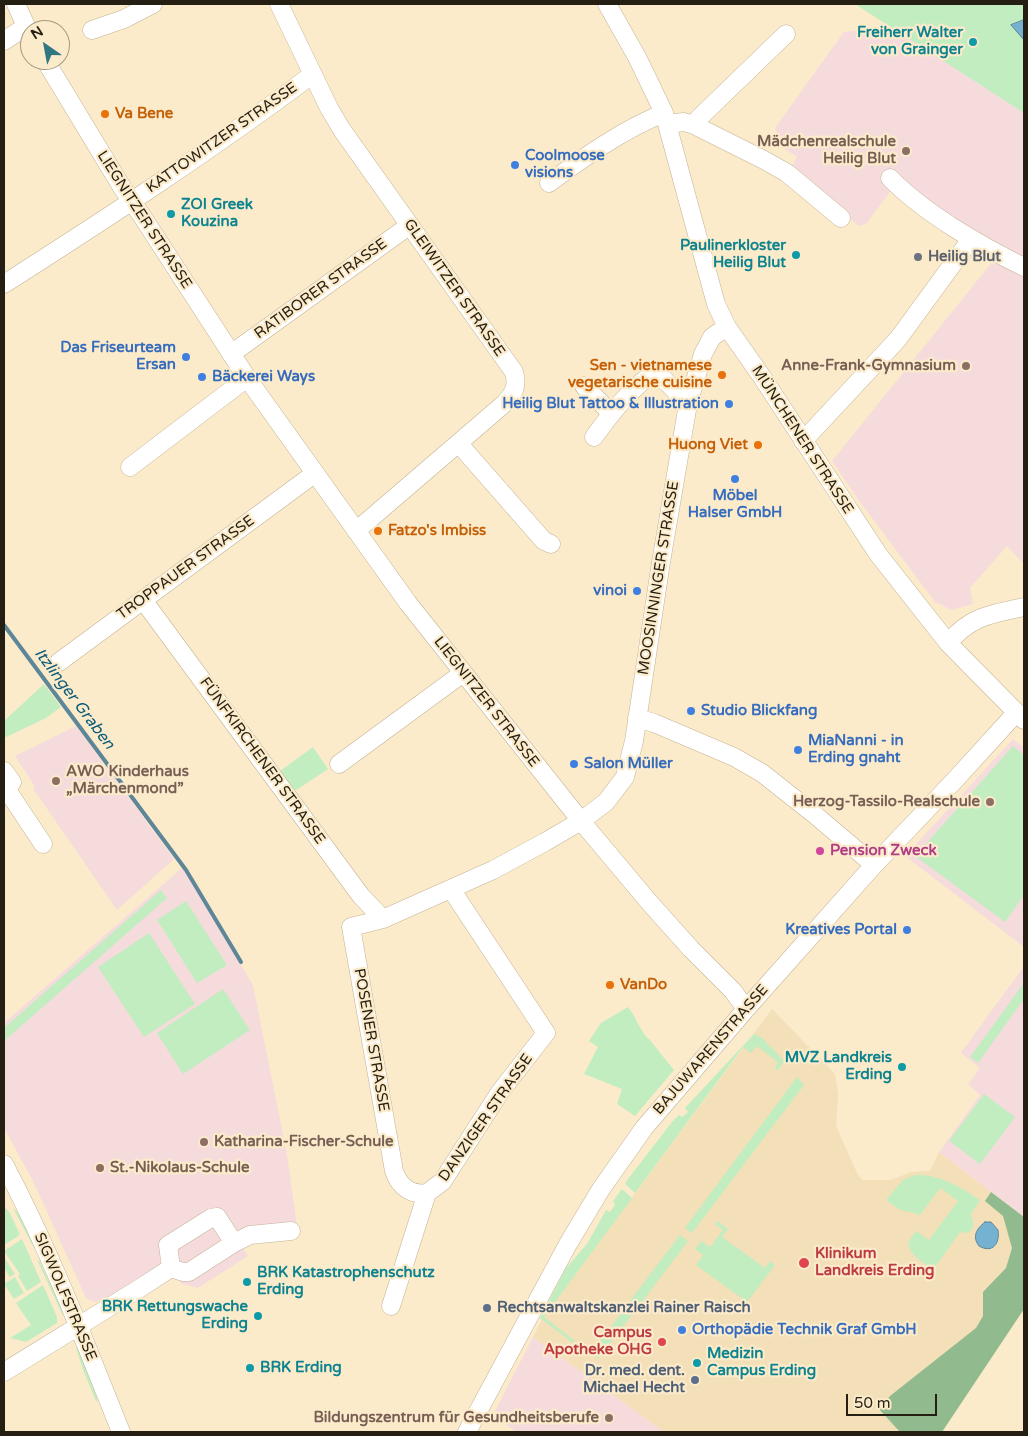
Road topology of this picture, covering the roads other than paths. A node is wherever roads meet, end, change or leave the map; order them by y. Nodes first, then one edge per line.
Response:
1 (16, 4) edge
2 (153, 4) edge
3 (279, 4) edge
4 (607, 4) edge
5 (23, 20) edge
6 (92, 30) dead end
7 (20, 34) edge
8 (786, 34) dead end
9 (4, 41) edge
10 (51, 70) edge
11 (313, 74) junction
12 (666, 119) junction
13 (694, 125) junction
14 (890, 178) dead end
15 (549, 183) dead end
16 (131, 201) junction
17 (841, 218) dead end
18 (410, 225) junction
19 (971, 238) junction
20 (1024, 267) edge
21 (4, 284) edge
22 (728, 328) junction
23 (231, 354) junction
24 (247, 378) junction
25 (584, 386) dead end
26 (688, 404) junction
27 (611, 413) junction
28 (594, 437) dead end
29 (803, 441) junction
30 (459, 444) junction
31 (130, 467) dead end
32 (314, 474) junction
33 (356, 531) junction
34 (551, 544) dead end
35 (143, 600) junction
36 (1024, 607) edge
37 (948, 643) junction
38 (59, 662) dead end
39 (463, 673) junction
40 (1020, 717) edge
41 (637, 718) junction
42 (339, 764) dead end
43 (4, 771) edge
44 (6, 790) edge
45 (581, 821) junction
46 (42, 844) dead end
47 (874, 865) junction
48 (451, 889) junction
49 (383, 919) junction
50 (351, 927) joint
51 (746, 1009) junction
52 (4, 1164) edge
53 (427, 1193) junction
54 (291, 1231) dead end
55 (234, 1243) junction
56 (171, 1268) junction
57 (391, 1306) dead end
58 (79, 1325) junction
59 (4, 1372) edge
60 (122, 1432) edge
61 (467, 1432) edge

1 - 5 street
2 - 6 street
3 - 11 street, GLEIWITZER STRASSE
4 - 12 street, MÜNCHENER STRASSE
7 - 9 street
8 - 13 street
10 - 16 street, LIEGNITZER STRASSE
11 - 16 street, KATTOWITZER STRASSE
11 - 18 street, GLEIWITZER STRASSE
12 - 13 street
12 - 15 street
12 - 22 street, MÜNCHENER STRASSE
13 - 17 street
14 - 19 street
16 - 21 street, KATTOWITZER STRASSE
16 - 23 street, LIEGNITZER STRASSE
18 - 23 street, RATIBORER STRASSE
18 - 30 street, GLEIWITZER STRASSE
19 - 20 street
19 - 29 street
22 - 26 street, MOOSINNINGER STRASSE
22 - 29 street, MÜNCHENER STRASSE
23 - 24 street, LIEGNITZER STRASSE
24 - 31 street
24 - 32 street, LIEGNITZER STRASSE
25 - 27 street
26 - 27 street
26 - 41 street, MOOSINNINGER STRASSE
27 - 28 street
29 - 37 street, MÜNCHENER STRASSE
30 - 33 street, GLEIWITZER STRASSE
30 - 34 street
32 - 33 street, LIEGNITZER STRASSE
32 - 35 street, TROPPAUER STRASSE
33 - 39 street, LIEGNITZER STRASSE
35 - 38 street, TROPPAUER STRASSE
35 - 49 street, FÜNFKIRCHENER STRASSE
36 - 37 street
37 - 40 street, MÜNCHENER STRASSE
39 - 42 street
39 - 45 street, LIEGNITZER STRASSE
40 - 47 street, BAJUWARENSTRASSE
41 - 45 street, MOOSINNINGER STRASSE
41 - 47 street
43 - 44 street
44 - 46 street
45 - 48 street, MOOSINNINGER STRASSE
45 - 51 street, LIEGNITZER STRASSE
47 - 51 street, BAJUWARENSTRASSE
48 - 49 street, MOOSINNINGER STRASSE
48 - 53 street, DANZIGER STRASSE
49 - 50 street, MOOSINNINGER STRASSE
50 - 53 street, POSENER STRASSE
51 - 61 street, BAJUWARENSTRASSE
52 - 58 street, SIGWOLFSTRASSE
53 - 57 street
54 - 55 street
55 - 56 street
55 - 56 street
56 - 58 street
58 - 59 street
58 - 60 street, SIGWOLFSTRASSE

